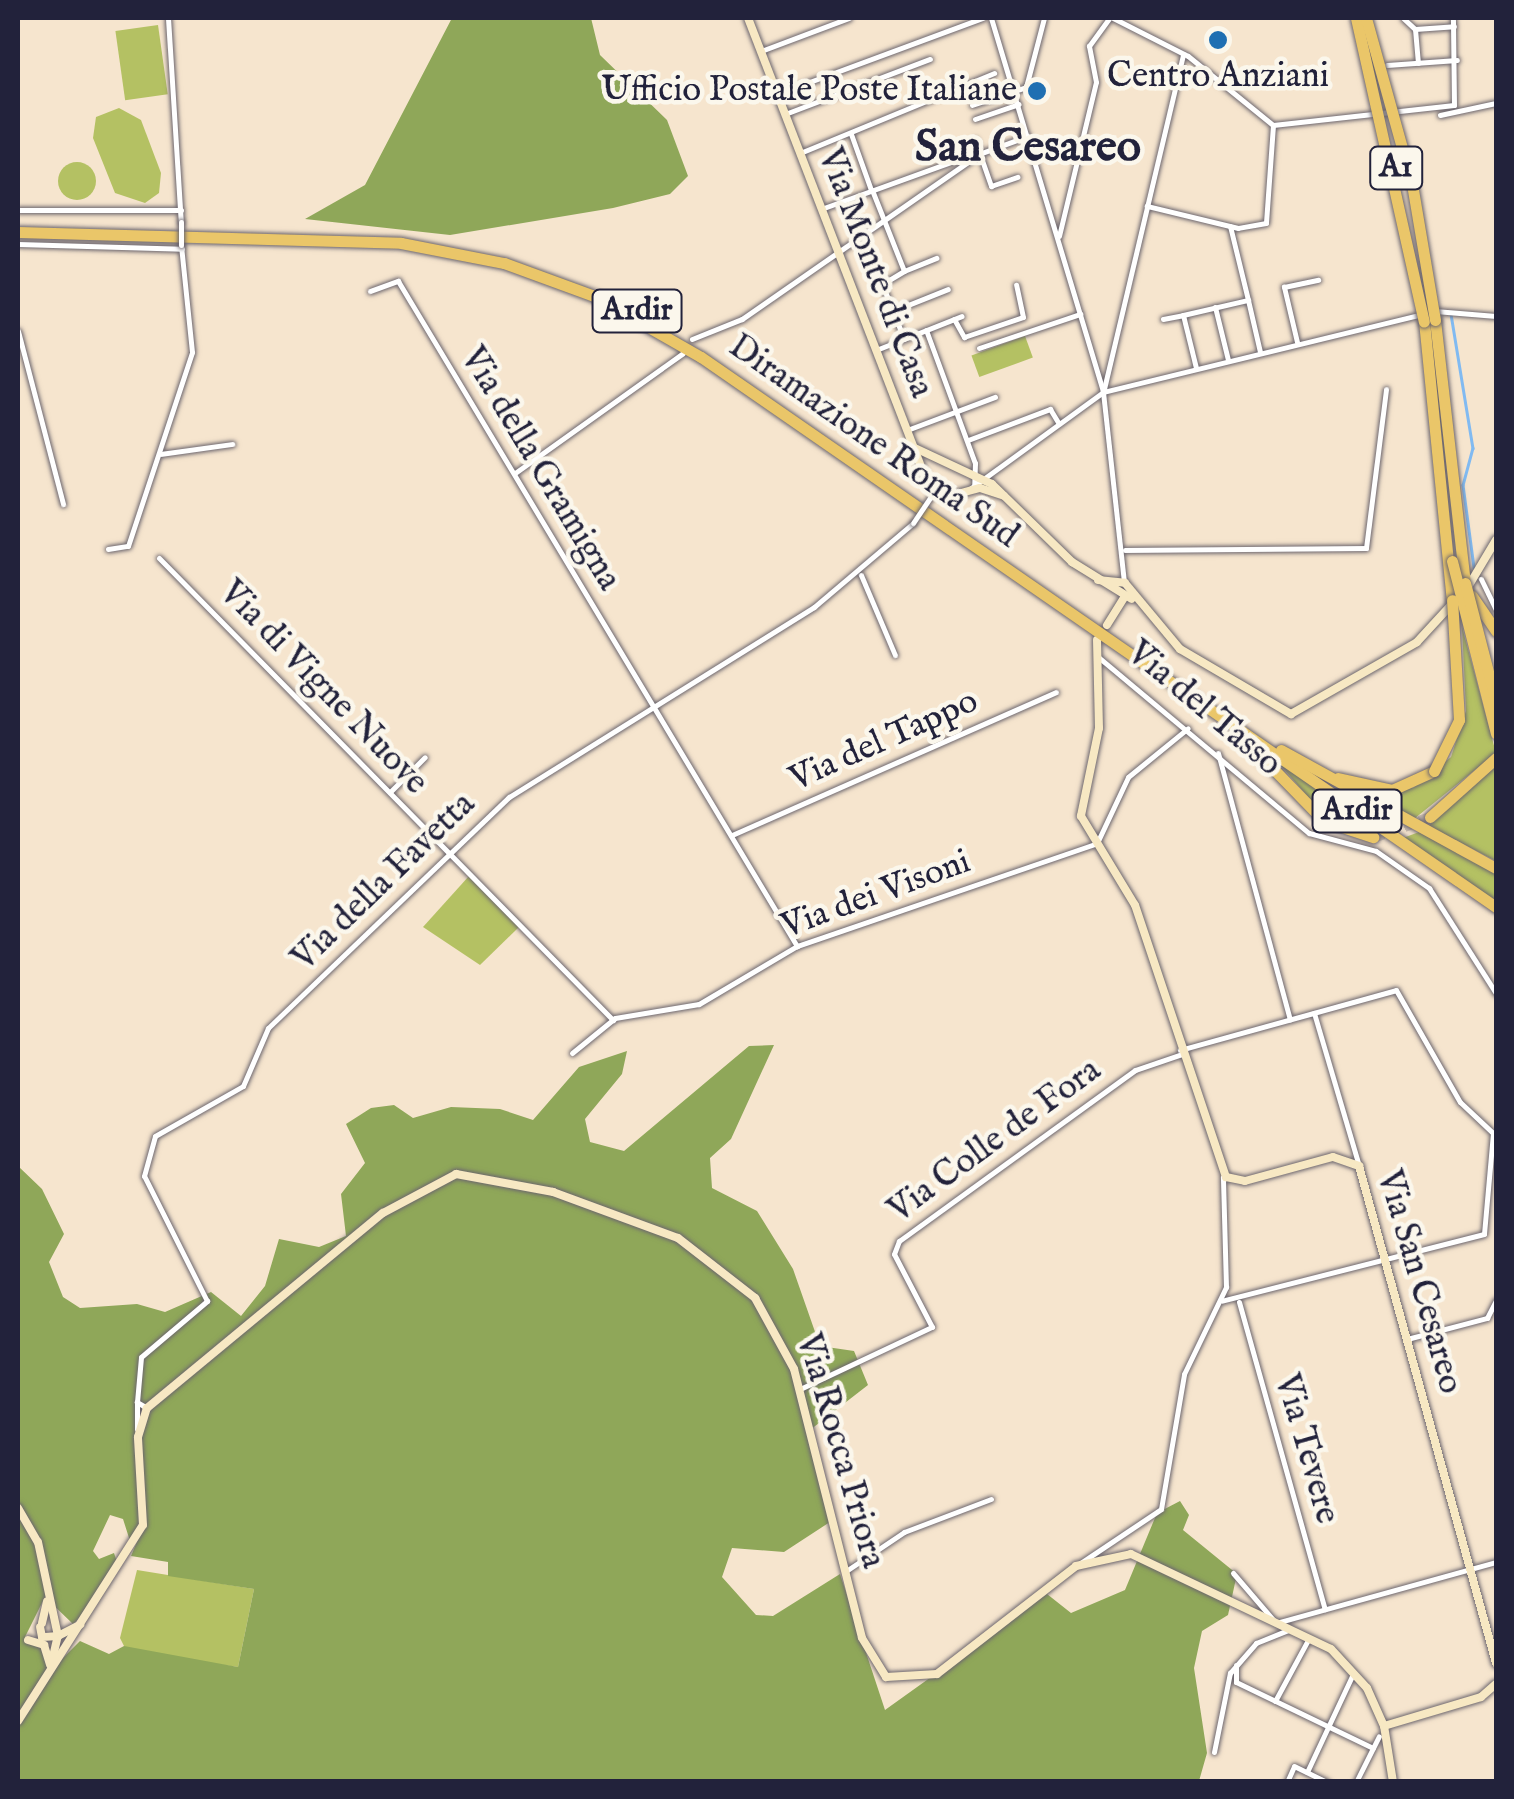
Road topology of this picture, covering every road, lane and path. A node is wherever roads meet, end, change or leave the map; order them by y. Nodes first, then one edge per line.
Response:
1 (168, 18) edge
2 (751, 18) edge
3 (849, 18) edge
4 (984, 18) edge
5 (991, 18) edge
6 (1044, 18) edge
7 (1111, 18) edge
8 (1356, 18) edge
9 (1366, 18) edge
10 (1403, 18) edge
11 (1453, 18) edge
12 (1123, 20) edge
13 (1454, 26) junction
14 (1415, 29) junction
15 (761, 51) junction
16 (1183, 54) junction
17 (930, 59) dead end
18 (1457, 60) dead end
19 (1418, 63) junction
20 (1387, 66) dead end
21 (994, 73) dead end
22 (1016, 93) junction
23 (777, 94) junction
24 (1496, 103) edge
25 (1019, 104) junction
26 (972, 105) dead end
27 (1454, 105) junction
28 (785, 114) junction
29 (1440, 115) dead end
30 (975, 120) dead end
31 (1273, 124) junction
32 (851, 134) junction
33 (1028, 136) junction
34 (975, 140) dead end
35 (800, 153) junction
36 (978, 154) junction
37 (1018, 177) dead end
38 (872, 190) junction
39 (1147, 206) junction
40 (822, 209) junction
41 (18, 210) edge
42 (181, 210) junction
43 (884, 220) junction
44 (1230, 226) junction
45 (18, 229) edge
46 (1059, 239) junction
47 (18, 244) edge
48 (181, 247) junction
49 (838, 252) junction
50 (937, 258) dead end
51 (904, 272) junction
52 (1318, 280) dead end
53 (1016, 285) dead end
54 (948, 289) dead end
55 (370, 291) dead end
56 (1248, 300) junction
57 (1215, 307) junction
58 (893, 311) junction
59 (1080, 314) junction
60 (962, 316) dead end
61 (1182, 316) junction
62 (1496, 316) edge
63 (954, 319) junction
64 (1163, 320) dead end
65 (1430, 321) junction
66 (926, 330) junction
67 (18, 331) edge
68 (904, 338) junction
69 (692, 340) dead end
70 (1297, 342) junction
71 (979, 348) dead end
72 (876, 350) junction
73 (1260, 352) junction
74 (683, 353) dead end
75 (1228, 360) junction
76 (1196, 368) junction
77 (1386, 388) dead end
78 (1104, 392) junction
79 (995, 397) dead end
80 (958, 411) junction
81 (1059, 424) junction
82 (906, 430) junction
83 (968, 440) junction
84 (232, 444) dead end
85 (912, 444) junction
86 (160, 454) junction
87 (918, 459) junction
88 (1445, 459) junction
89 (933, 460) junction
90 (994, 471) junction
91 (514, 473) junction
92 (980, 478) junction
93 (972, 488) junction
94 (934, 492) junction
95 (998, 492) junction
96 (63, 504) dead end
97 (1496, 540) edge
98 (108, 549) dead end
99 (1126, 550) junction
100 (159, 558) dead end
101 (1452, 561) junction
102 (860, 574) junction
103 (1481, 578) junction
104 (1465, 583) junction
105 (1121, 591) junction
106 (1496, 610) edge
107 (1107, 625) dead end
108 (1496, 631) edge
109 (1097, 640) dead end
110 (1094, 655) junction
111 (894, 656) dead end
112 (1056, 692) dead end
113 (1496, 702) edge
114 (656, 709) junction
115 (1218, 715) junction
116 (1188, 728) junction
117 (1496, 733) edge
118 (1218, 753) junction
119 (426, 757) dead end
120 (1496, 758) edge
121 (1298, 760) junction
122 (390, 792) junction
123 (1430, 817) tunnel mouth
124 (732, 835) junction
125 (1373, 837) tunnel mouth
126 (1098, 843) junction
127 (450, 854) junction
128 (1496, 868) edge
129 (1496, 907) edge
130 (797, 946) junction
131 (1496, 992) edge
132 (1314, 1013) junction
133 (1290, 1019) junction
134 (613, 1020) junction
135 (1181, 1052) junction
136 (572, 1053) dead end
137 (1358, 1166) junction
138 (1224, 1174) junction
139 (1386, 1260) junction
140 (1222, 1300) junction
141 (1496, 1300) edge
142 (1239, 1302) junction
143 (1496, 1315) edge
144 (1487, 1318) junction
145 (1407, 1339) junction
146 (800, 1389) junction
147 (137, 1402) junction
148 (148, 1408) junction
149 (138, 1437) junction
150 (991, 1500) dead end
151 (18, 1508) edge
152 (1496, 1562) edge
153 (1076, 1566) junction
154 (1472, 1569) junction
155 (846, 1571) junction
156 (1233, 1573) dead end
157 (48, 1598) junction
158 (1325, 1609) junction
159 (86, 1620) junction
160 (1276, 1622) junction
161 (57, 1623) junction
162 (1290, 1629) junction
163 (42, 1633) junction
164 (58, 1636) junction
165 (1309, 1638) junction
166 (23, 1640) edge
167 (1236, 1664) junction
168 (1496, 1664) edge
169 (50, 1665) junction
170 (1354, 1672) junction
171 (1495, 1687) edge
172 (1276, 1701) junction
173 (18, 1721) edge
174 (1384, 1726) junction
175 (1329, 1727) junction
176 (1379, 1736) junction
177 (1373, 1748) junction
178 (1214, 1752) dead end
179 (1307, 1772) junction
180 (1287, 1782) edge
181 (1327, 1782) edge
182 (1356, 1782) edge
183 (1392, 1782) edge

1 - 42 street
2 - 15 street, Via Monte di Casa
3 - 15 street
4 - 23 street
5 - 22 street
6 - 22 street
7 - 12 street
7 - 46 street
8 - 65 highway, A1, bridge
9 - 65 highway, A1, bridge
10 - 14 street
11 - 13 street
12 - 16 street
13 - 14 street
13 - 27 street
14 - 19 street
15 - 23 street, Via Monte di Casa
16 - 31 street
16 - 39 street
17 - 28 street
18 - 19 street
19 - 20 street
21 - 32 street
22 - 25 street
22 - 26 street
23 - 28 street, Via Monte di Casa
24 - 27 street
25 - 30 street
25 - 33 street
27 - 29 street
27 - 31 street
28 - 35 street, Via Monte di Casa
31 - 44 street
32 - 35 street
32 - 38 street
33 - 36 street
33 - 46 street
34 - 36 street
35 - 40 street, Via Monte di Casa
36 - 37 street
36 - 38 street
36 - 43 street
38 - 40 street
38 - 43 street
39 - 44 street
39 - 78 street
40 - 49 street, Via Monte di Casa
41 - 42 street
42 - 48 street, bridge
43 - 49 street
43 - 51 street
44 - 56 street
45 - 115 highway, Diramazione Roma Sud / A1dir
45 - 121 highway, Diramazione Roma Sud / A1dir
46 - 59 street
47 - 48 street
48 - 86 street
49 - 69 street
49 - 72 street, Via Monte di Casa
50 - 51 street
51 - 58 street
52 - 70 street
53 - 63 street
54 - 58 street
55 - 91 street, Via della Gramigna
56 - 57 street
56 - 73 street
57 - 61 street
57 - 75 street
58 - 68 street
59 - 71 street
59 - 78 street
60 - 63 street
61 - 64 street
61 - 76 street
62 - 70 street
63 - 66 street
65 - 88 highway, A1
66 - 68 street
66 - 80 street
67 - 96 street
68 - 72 street
70 - 73 street
72 - 82 street, Via Monte di Casa
73 - 75 street
74 - 91 street
75 - 76 street
76 - 78 street
77 - 99 street
78 - 81 street
78 - 99 street
79 - 80 street
80 - 82 street
80 - 83 street
81 - 83 street
81 - 90 street
82 - 85 street, Via Monte di Casa
83 - 92 street
84 - 86 street
85 - 87 street, Via Monte di Casa
85 - 89 street
86 - 98 street
87 - 89 street
87 - 94 street, Via Monte di Casa
88 - 101 highway, A1
88 - 104 highway, A1
89 - 92 street
90 - 92 street
90 - 95 street
91 - 114 street, Via della Gramigna
92 - 93 street
92 - 95 street
93 - 94 street
93 - 95 street
94 - 102 street, Via della Favetta, bridge
95 - 105 street
97 - 103 street
99 - 105 street
100 - 122 street, Via di Vigne Nuove
101 - 117 highway, A1, bridge
101 - 121 highway, bridge
102 - 111 street
102 - 114 street, Via della Favetta
103 - 105 street
103 - 106 street
104 - 108 highway
104 - 113 highway, A1, bridge
105 - 107 street
109 - 110 street
110 - 116 street, Via del Tasso
110 - 126 street
112 - 124 street, Via del Tappo
114 - 124 street, Via della Gramigna
114 - 127 street, Via della Favetta
115 - 125 highway
115 - 129 highway, Diramazione Roma Sud / A1dir
116 - 118 street, Via del Tasso
116 - 126 street
118 - 131 street, Via del Tasso
118 - 133 street
119 - 122 street
120 - 123 highway
121 - 128 highway, A1dir
122 - 127 street, Via di Vigne Nuove
124 - 130 street, Via della Gramigna
126 - 130 street, Via dei Visoni
126 - 135 street
127 - 134 street, Via di Vigne Nuove
127 - 147 street, Via della Favetta
130 - 134 street, Via dei Visoni
132 - 133 street
132 - 137 street
132 - 139 street
133 - 135 street
134 - 136 street, Via dei Visoni
135 - 138 street
135 - 146 street, Via Colle de Fora
137 - 138 street, Via San Cesareo
137 - 139 street, Via San Cesareo
138 - 140 street
139 - 142 street
139 - 145 street, Via San Cesareo
140 - 142 street
140 - 153 street
141 - 144 street
142 - 158 street, Via Tevere
143 - 144 street
144 - 145 street
145 - 154 street, Via San Cesareo
146 - 148 street, Via Rocca Priora
146 - 155 street, Via Rocca Priora
147 - 148 street
147 - 149 street
148 - 149 street
149 - 159 street
150 - 155 street
151 - 157 street
152 - 154 street
153 - 155 street, Via Rocca Priora
153 - 160 street
154 - 158 street
154 - 168 street, Via San Cesareo
156 - 160 street
157 - 161 street
157 - 163 street
158 - 160 street
159 - 161 street
159 - 164 street
159 - 169 street
160 - 162 street
161 - 163 street
161 - 164 street
162 - 165 street
162 - 167 street
163 - 164 street
163 - 166 street
163 - 166 street
163 - 169 street
164 - 169 street
165 - 170 street
165 - 172 street
167 - 172 street
167 - 178 street
169 - 173 street
170 - 174 street
170 - 175 street
171 - 174 street
172 - 175 street
174 - 176 street
175 - 177 street
175 - 179 street
176 - 177 street
176 - 183 street
177 - 182 street
179 - 180 street
179 - 181 street

